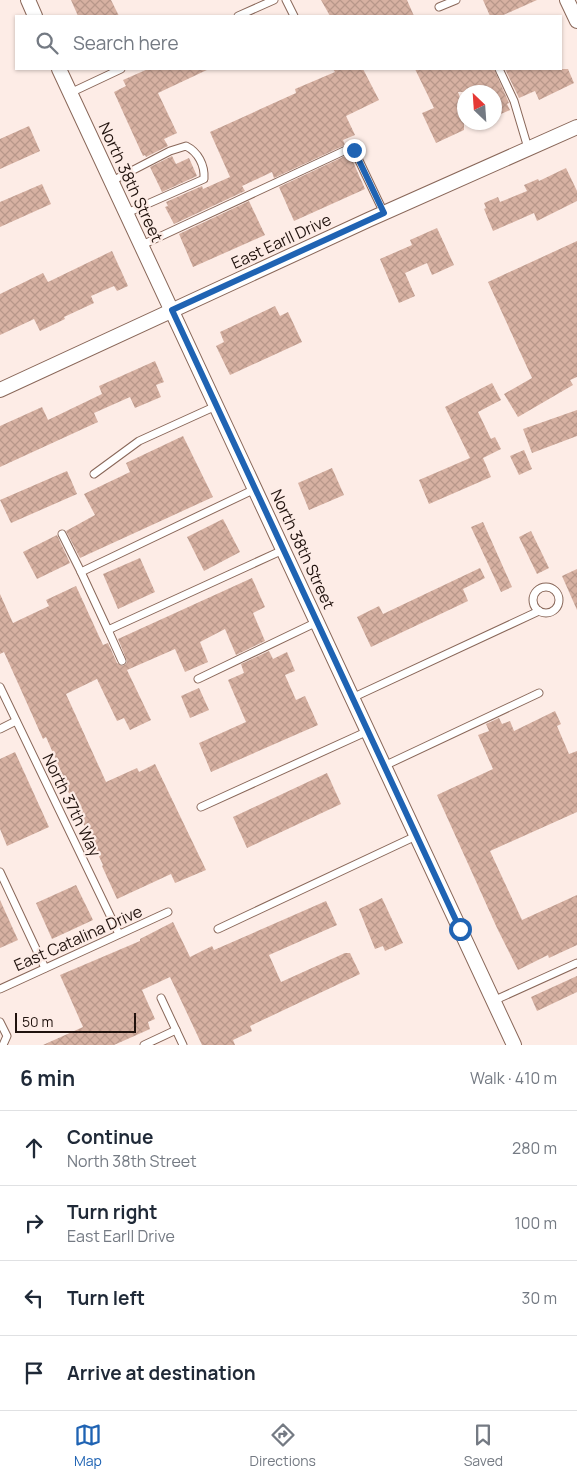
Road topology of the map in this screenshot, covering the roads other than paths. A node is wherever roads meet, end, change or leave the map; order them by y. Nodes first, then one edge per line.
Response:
1 (28, 0) edge
2 (274, 0) edge
3 (286, 0) edge
4 (456, 0) edge
5 (567, 0) edge
6 (439, 7) dead end
7 (35, 15) edge
8 (240, 15) edge
9 (294, 15) edge
10 (577, 21) edge
11 (59, 70) edge
12 (119, 70) edge
13 (499, 70) edge
14 (70, 94) junction
15 (577, 127) edge
16 (528, 148) junction
17 (112, 181) junction
18 (126, 213) junction
19 (384, 213) junction
20 (142, 245) junction
21 (172, 310) junction
22 (0, 390) edge
23 (216, 406) junction
24 (94, 474) dead end
25 (255, 489) junction
26 (62, 534) dead end
27 (283, 550) junction
28 (81, 572) junction
29 (539, 611) dead end
30 (317, 622) junction
31 (108, 630) junction
32 (122, 661) dead end
33 (198, 679) dead end
34 (0, 687) edge
35 (540, 692) dead end
36 (352, 698) junction
37 (16, 722) junction
38 (0, 729) edge
39 (368, 731) junction
40 (384, 766) junction
41 (201, 807) dead end
42 (416, 836) junction
43 (0, 872) edge
44 (168, 912) dead end
45 (218, 929) dead end
46 (119, 934) junction
47 (577, 963) edge
48 (45, 968) junction
49 (0, 989) edge
50 (161, 998) dead end
51 (494, 1001) junction
52 (0, 1022) edge
53 (176, 1030) junction
54 (3, 1045) edge
55 (144, 1045) edge
56 (183, 1045) edge
57 (514, 1045) edge

1 - 7 street
2 - 8 lane
3 - 9 lane
4 - 6 lane
5 - 10 street
11 - 14 street, North 38th Street
12 - 14 lane
13 - 16 lane
14 - 17 street, North 38th Street
15 - 16 street, East Earll Drive
16 - 19 street, East Earll Drive
17 - 18 street, North 38th Street
17 - 18 lane
18 - 20 street, North 38th Street
19 - 20 lane
19 - 21 street, East Earll Drive
20 - 21 street, North 38th Street
21 - 22 street, East Earll Drive
21 - 23 street, North 38th Street
23 - 24 lane
23 - 25 street, North 38th Street
25 - 27 street, North 38th Street
25 - 28 lane
26 - 28 lane
27 - 30 street, North 38th Street
27 - 31 lane
28 - 31 lane
29 - 36 lane
30 - 33 lane
30 - 36 street, North 38th Street
31 - 32 lane
34 - 37 lane, North 37th Way
35 - 40 lane
36 - 39 street, North 38th Street
37 - 38 lane
37 - 46 lane, North 37th Way
39 - 40 street, North 38th Street
39 - 41 lane
40 - 42 street, North 38th Street
42 - 45 lane
42 - 51 street, North 38th Street
43 - 48 lane
44 - 46 lane, East Catalina Drive
46 - 48 lane, East Catalina Drive
47 - 51 lane
48 - 49 lane, East Catalina Drive
50 - 53 lane
51 - 57 street, North 38th Street
52 - 54 lane
53 - 55 lane
53 - 56 lane

